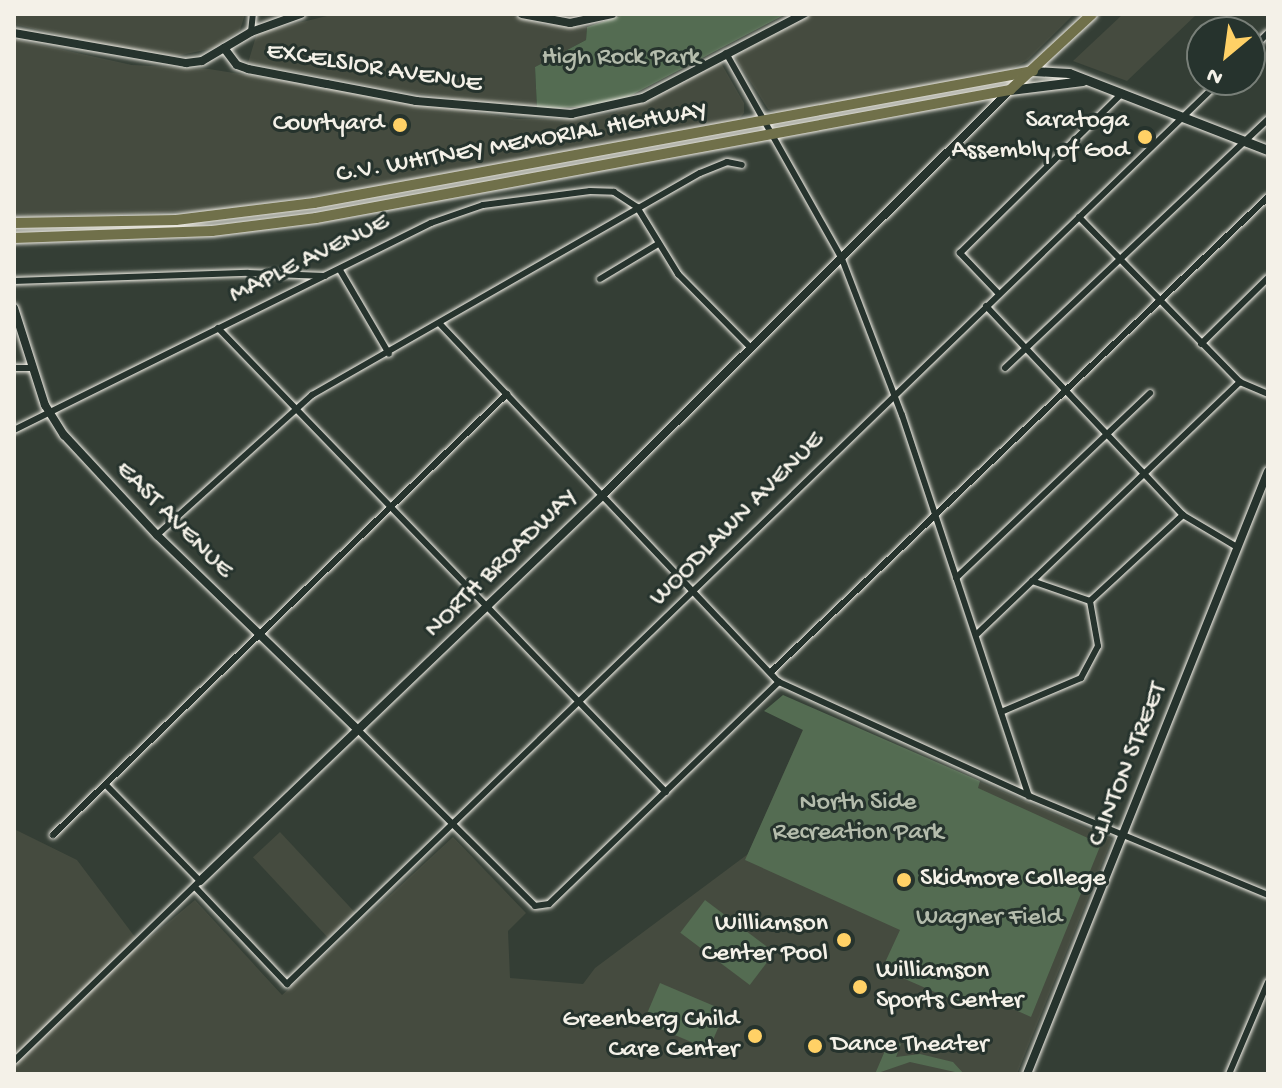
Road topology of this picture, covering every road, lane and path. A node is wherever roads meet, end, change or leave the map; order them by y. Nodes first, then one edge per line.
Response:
1 (253, 14) edge
2 (301, 14) edge
3 (522, 14) edge
4 (612, 14) edge
5 (804, 14) edge
6 (1092, 14) edge
7 (534, 16) edge
8 (251, 32) junction
9 (14, 33) edge
10 (224, 48) junction
11 (726, 53) junction
12 (1033, 71) junction
13 (1086, 81) junction
14 (1010, 90) junction
15 (1121, 94) junction
16 (1205, 96) edge
17 (1184, 118) junction
18 (1268, 119) edge
19 (764, 124) junction
20 (772, 137) junction
21 (1242, 139) junction
22 (1268, 150) edge
23 (742, 165) dead end
24 (1268, 197) edge
25 (637, 207) junction
26 (1079, 217) junction
27 (14, 223) edge
28 (14, 238) edge
29 (658, 244) junction
30 (1120, 257) junction
31 (842, 259) junction
32 (340, 270) junction
33 (328, 276) junction
34 (1268, 278) edge
35 (600, 279) dead end
36 (14, 281) edge
37 (999, 294) junction
38 (1159, 300) junction
39 (986, 306) junction
40 (14, 308) edge
41 (440, 324) junction
42 (218, 328) junction
43 (1201, 344) junction
44 (751, 348) junction
45 (1025, 349) junction
46 (389, 354) junction
47 (14, 368) edge
48 (31, 368) junction
49 (1005, 368) dead end
50 (1240, 382) junction
51 (1066, 391) junction
52 (1150, 393) dead end
53 (507, 394) junction
54 (894, 394) junction
55 (1268, 394) edge
56 (293, 407) junction
57 (48, 412) junction
58 (14, 430) edge
59 (1106, 434) junction
60 (1268, 471) edge
61 (1144, 474) junction
62 (602, 496) junction
63 (392, 507) junction
64 (935, 515) junction
65 (1183, 515) junction
66 (157, 535) junction
67 (1237, 547) junction
68 (956, 578) junction
69 (1032, 581) junction
70 (694, 593) junction
71 (1090, 601) junction
72 (486, 605) junction
73 (976, 635) junction
74 (261, 636) junction
75 (771, 672) junction
76 (779, 682) junction
77 (580, 703) junction
78 (1001, 712) junction
79 (356, 728) junction
80 (106, 785) junction
81 (666, 792) junction
82 (1029, 796) junction
83 (452, 824) junction
84 (1122, 832) junction
85 (53, 835) dead end
86 (198, 884) junction
87 (1268, 895) edge
88 (1268, 982) edge
89 (14, 1061) edge
90 (1028, 1074) edge
91 (1229, 1074) edge

1 - 8 street
2 - 8 street
3 - 7 street
4 - 7 street
5 - 11 street
6 - 12 highway
8 - 10 street
9 - 10 street
10 - 11 street, EXCELSIOR AVENUE
11 - 19 street
12 - 13 main road
12 - 14 highway
12 - 19 highway, C.V. WHITNEY MEMORIAL HIGHWAY
13 - 14 main road
13 - 15 main road
14 - 20 highway, C.V. WHITNEY MEMORIAL HIGHWAY
14 - 31 street, NORTH BROADWAY
15 - 17 main road
15 - 37 street
16 - 17 street, WOODLAWN AVENUE
17 - 21 main road
17 - 26 street, WOODLAWN AVENUE
18 - 21 street
19 - 20 street
19 - 27 highway, C.V. WHITNEY MEMORIAL HIGHWAY
20 - 28 highway, C.V. WHITNEY MEMORIAL HIGHWAY
20 - 31 street
21 - 22 main road
21 - 30 street
23 - 25 street
24 - 38 street
25 - 29 street
25 - 32 street, MAPLE AVENUE
25 - 41 street
26 - 30 street
26 - 37 street, WOODLAWN AVENUE
29 - 35 street
29 - 44 street
30 - 38 street
30 - 45 street
31 - 44 street, NORTH BROADWAY
31 - 54 street
32 - 33 street, MAPLE AVENUE
32 - 46 street
33 - 36 street
33 - 42 street, MAPLE AVENUE
34 - 43 street
37 - 39 street, WOODLAWN AVENUE
38 - 43 street
38 - 51 street
39 - 45 street
39 - 54 street, WOODLAWN AVENUE
40 - 48 street, EAST AVENUE
41 - 46 street
41 - 53 street
42 - 56 street
42 - 57 street, MAPLE AVENUE
43 - 50 street
44 - 62 street, NORTH BROADWAY
45 - 49 street
45 - 51 street
46 - 56 street
47 - 48 street
48 - 57 street, EAST AVENUE
50 - 55 street
50 - 61 street
51 - 59 street
51 - 64 street
52 - 59 street
53 - 62 street
53 - 63 street
54 - 64 street
54 - 70 street, WOODLAWN AVENUE
56 - 63 street
56 - 66 street
57 - 58 street, MAPLE AVENUE
57 - 66 street, EAST AVENUE
59 - 61 street
59 - 68 street
60 - 67 street, CLINTON STREET
61 - 65 street
61 - 69 street
62 - 70 street
62 - 72 street, NORTH BROADWAY
63 - 72 street
63 - 74 street
64 - 68 street
64 - 75 street
65 - 67 street
65 - 71 street
66 - 74 street, EAST AVENUE
67 - 84 street, CLINTON STREET
68 - 73 street
69 - 71 street
69 - 73 street
70 - 75 street
70 - 77 street, WOODLAWN AVENUE
71 - 78 street
72 - 77 street
72 - 79 street, NORTH BROADWAY
73 - 78 street
74 - 79 street, EAST AVENUE
74 - 80 street
75 - 76 street
76 - 81 street
76 - 82 street
77 - 81 street
77 - 83 street, WOODLAWN AVENUE
78 - 82 street
79 - 83 street
79 - 86 street, NORTH BROADWAY
80 - 85 street
80 - 86 street
81 - 83 street
82 - 84 street
83 - 86 street, WOODLAWN AVENUE
84 - 87 street
84 - 90 street, CLINTON STREET
86 - 89 street, NORTH BROADWAY
88 - 91 street

